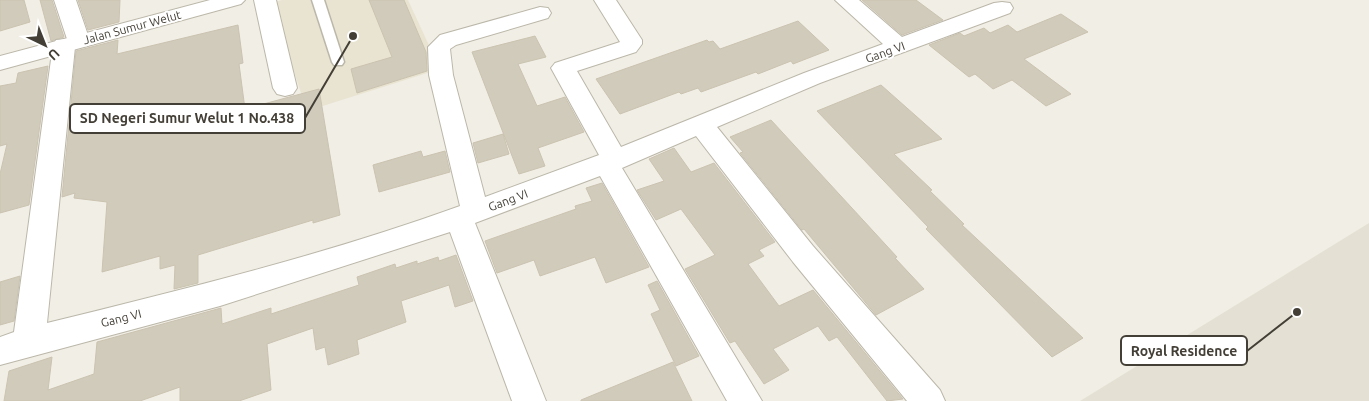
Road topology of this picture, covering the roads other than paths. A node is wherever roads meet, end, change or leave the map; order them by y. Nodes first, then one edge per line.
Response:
1 (65, 0) edge
2 (234, 0) edge
3 (265, 0) edge
4 (318, 0) edge
5 (604, 0) edge
6 (846, 0) edge
7 (209, 3) edge
8 (1002, 8) dead end
9 (540, 13) dead end
10 (72, 43) junction
11 (900, 46) junction
12 (338, 62) dead end
13 (0, 63) edge
14 (285, 88) dead end
15 (701, 125) junction
16 (611, 161) junction
17 (467, 215) junction
18 (29, 342) junction
19 (0, 351) edge
20 (529, 401) edge
21 (745, 401) edge
22 (928, 401) edge

1 - 10 street
2 - 7 street, Jalan Sumur Welut
3 - 14 street
4 - 12 lane
5 - 16 street
6 - 11 street
7 - 10 street, Jalan Sumur Welut
8 - 11 street, Gang VI
9 - 17 street
10 - 13 street, Jalan Sumur Welut
10 - 18 street
11 - 15 street, Gang VI
15 - 16 street, Gang VI
15 - 22 street
16 - 17 street, Gang VI
16 - 21 street
17 - 18 street, Gang VI
17 - 20 street
18 - 19 street, Gang VI

